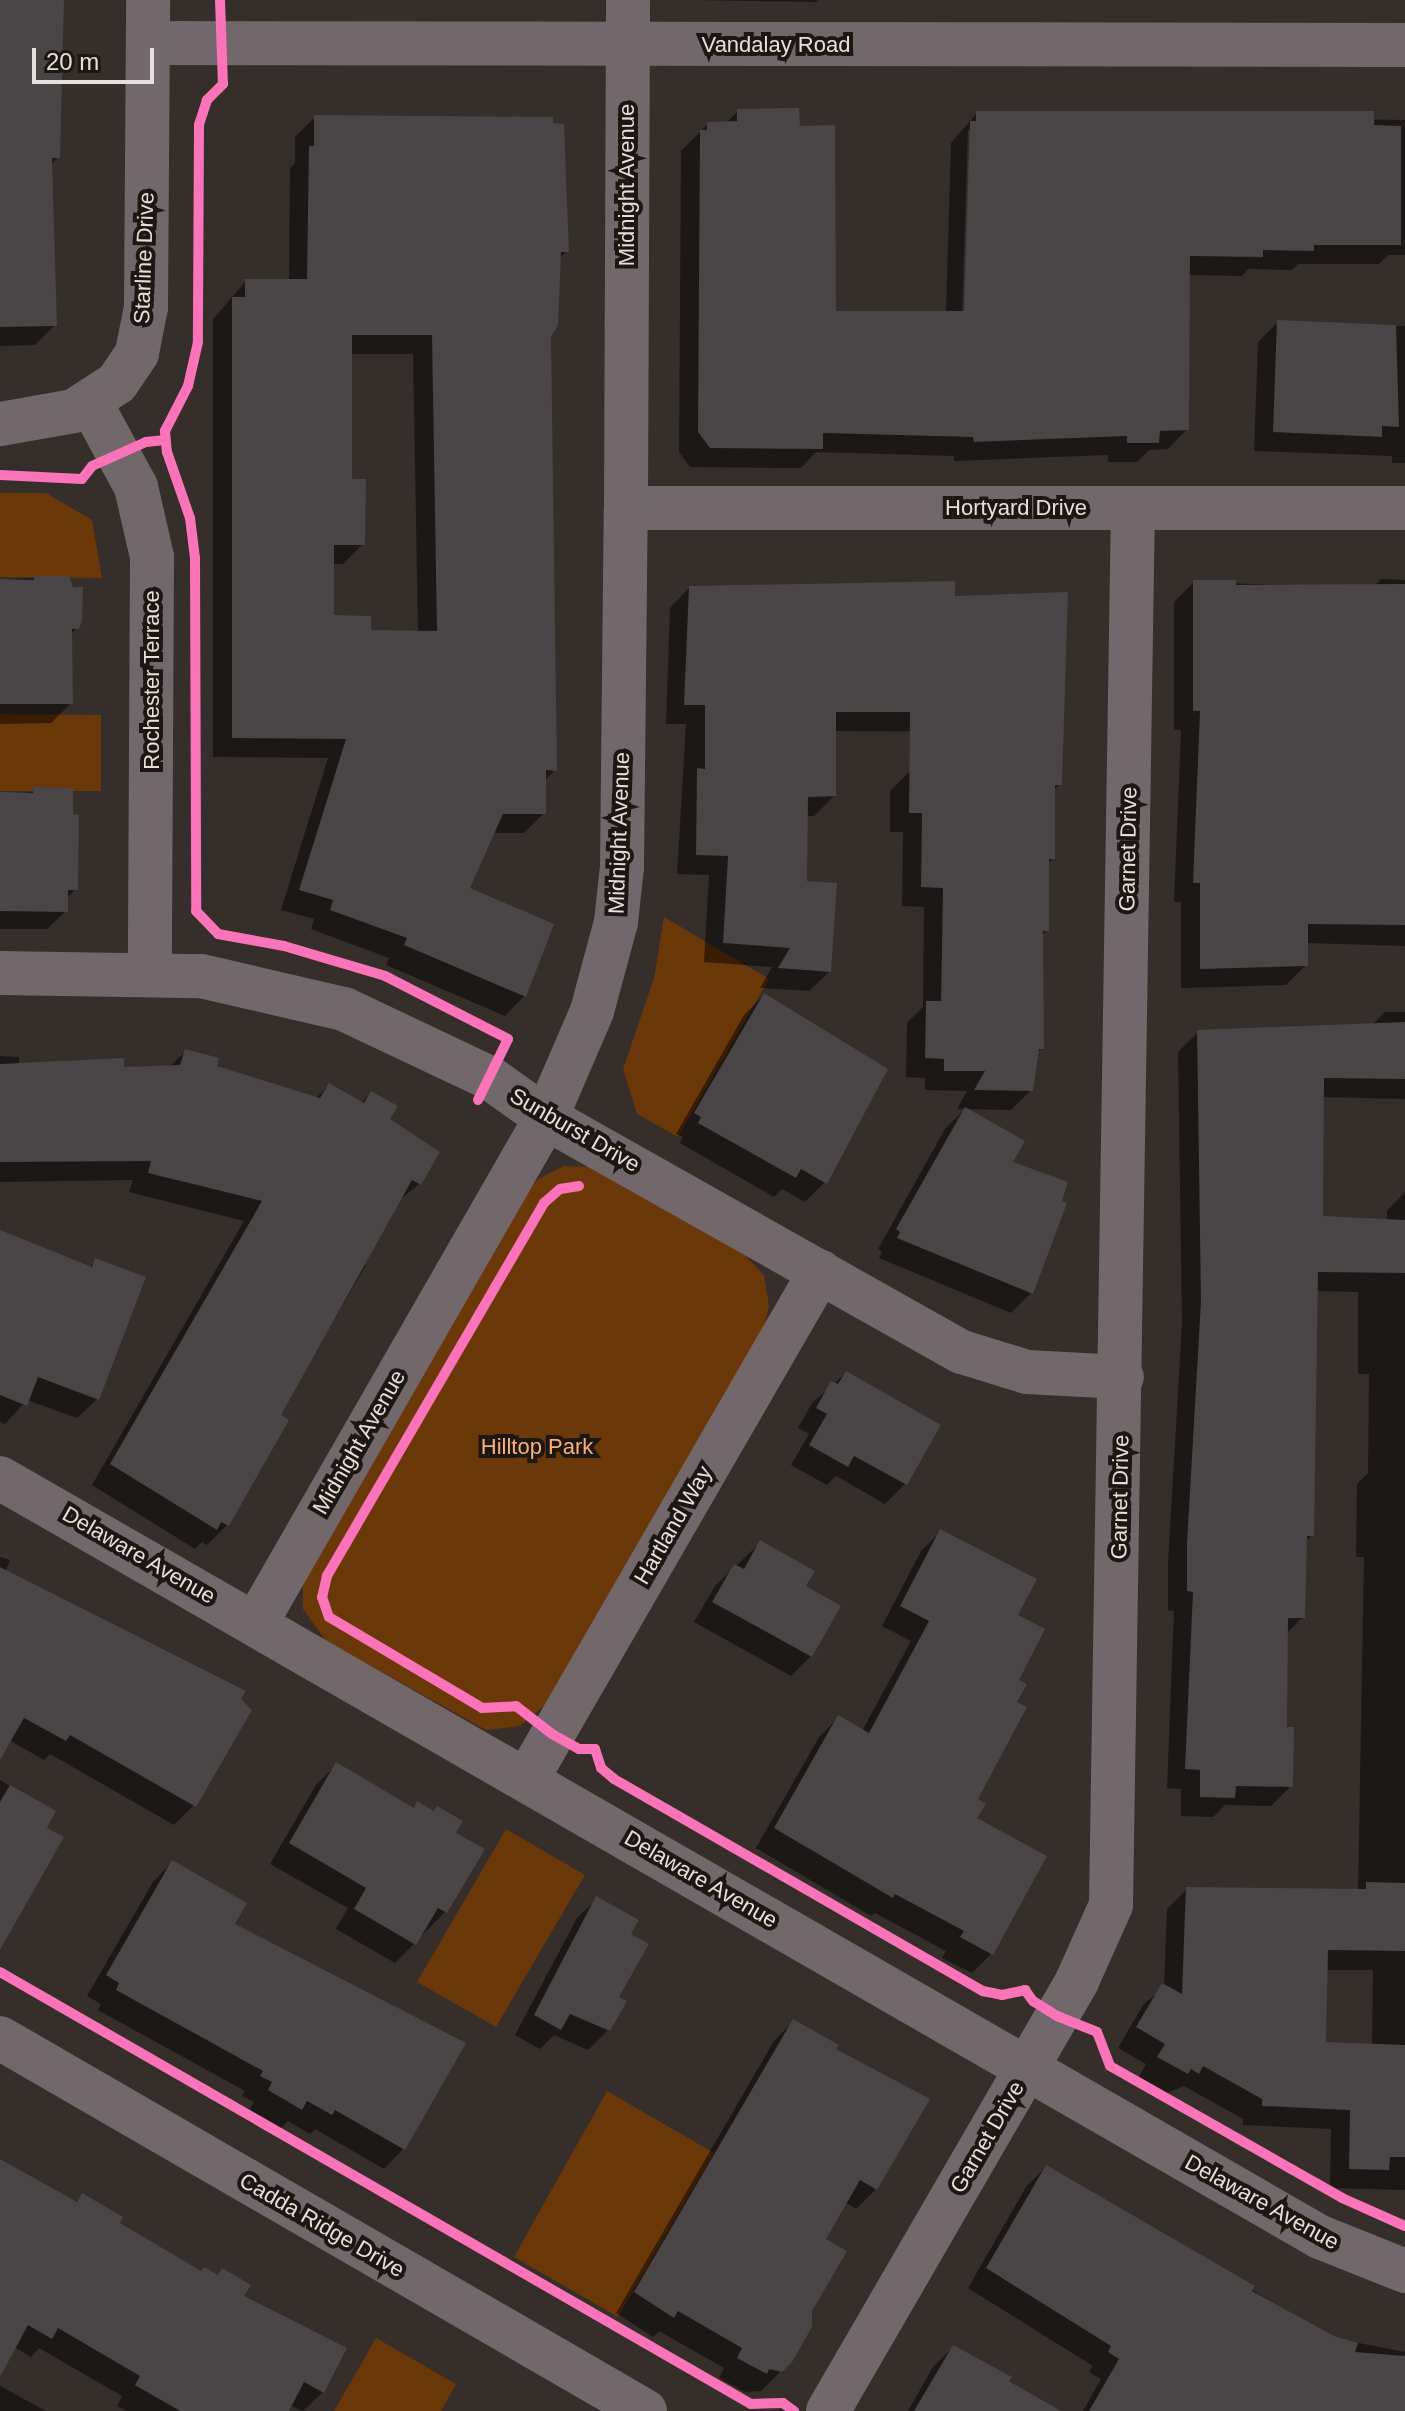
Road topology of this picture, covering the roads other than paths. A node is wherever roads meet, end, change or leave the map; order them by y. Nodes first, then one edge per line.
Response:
1 (148, 0) edge
2 (628, 0) edge
3 (148, 43) junction
4 (628, 45) junction
5 (1405, 45) edge
6 (90, 402) junction
7 (0, 424) edge
8 (626, 508) junction
9 (1405, 508) edge
10 (1133, 509) junction
11 (150, 972) junction
12 (0, 973) edge
13 (546, 1118) junction
14 (820, 1272) junction
15 (1122, 1377) junction
16 (0, 1478) edge
17 (256, 1623) junction
18 (527, 1779) junction
19 (0, 2038) edge
20 (1027, 2068) junction
21 (1405, 2271) edge
22 (645, 2411) edge
23 (828, 2411) edge

1 - 3 street, Starline Drive
2 - 4 street, Midnight Avenue
3 - 4 street, Vandalay Road
3 - 6 street, Starline Drive
4 - 5 street, Vandalay Road
4 - 8 street, Midnight Avenue
6 - 7 street, Starline Drive
6 - 11 street, Rochester Terrace
8 - 10 street, Hortyard Drive
8 - 13 street, Midnight Avenue
9 - 10 street, Hortyard Drive
10 - 15 street, Garnet Drive
11 - 12 street, Sunburst Drive
11 - 13 street, Sunburst Drive
13 - 14 street, Sunburst Drive
13 - 17 street, Midnight Avenue
14 - 15 street, Sunburst Drive
14 - 18 street, Hartland Way
15 - 20 street, Garnet Drive
16 - 17 street, Delaware Avenue
17 - 18 street, Delaware Avenue
18 - 20 street, Delaware Avenue
19 - 22 street, Cadda Ridge Drive
20 - 21 street, Delaware Avenue
20 - 23 street, Garnet Drive

